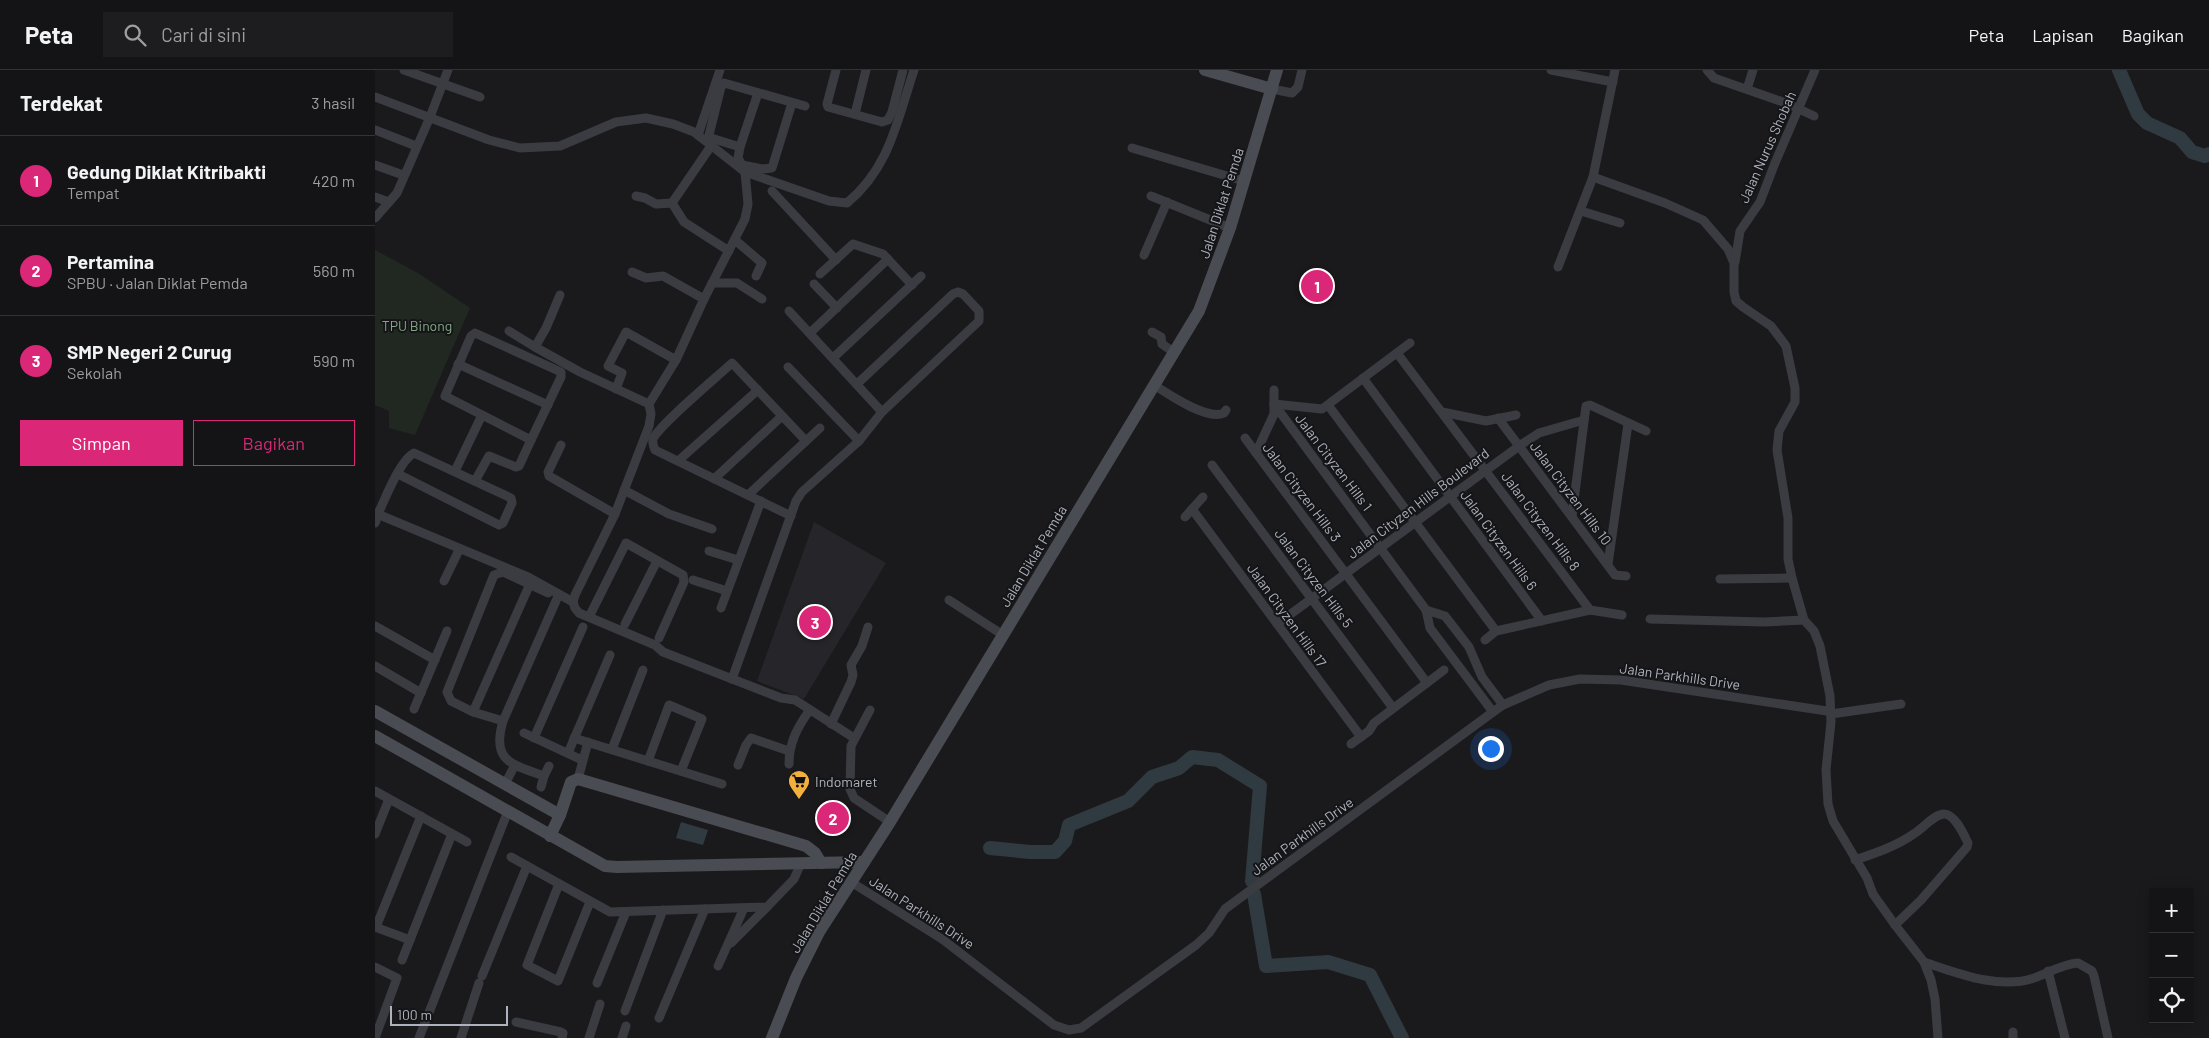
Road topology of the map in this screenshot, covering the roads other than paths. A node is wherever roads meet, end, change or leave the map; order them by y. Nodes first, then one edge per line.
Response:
1 (448, 70) edge
2 (720, 70) edge
3 (836, 70) edge
4 (866, 70) edge
5 (903, 70) edge
6 (914, 70) edge
7 (1205, 70) edge
8 (1277, 70) edge
9 (1302, 70) edge
10 (1551, 70) edge
11 (1615, 70) edge
12 (1707, 70) edge
13 (1753, 70) edge
14 (1815, 70) edge
15 (409, 71) edge
16 (1613, 82) junction
17 (443, 84) junction
18 (1271, 89) junction
19 (1747, 90) junction
20 (758, 93) junction
21 (375, 97) edge
22 (480, 97) dead end
23 (792, 103) junction
24 (805, 106) dead end
25 (1799, 109) junction
26 (855, 114) junction
27 (1814, 116) dead end
28 (430, 117) junction
29 (375, 130) edge
30 (703, 136) junction
31 (416, 146) junction
32 (711, 146) junction
33 (739, 147) junction
34 (1132, 148) dead end
35 (375, 165) edge
36 (745, 172) junction
37 (403, 175) junction
38 (1593, 177) junction
39 (1244, 181) junction
40 (771, 191) dead end
41 (636, 196) dead end
42 (1151, 196) dead end
43 (375, 197) edge
44 (389, 202) junction
45 (1167, 202) junction
46 (672, 203) junction
47 (1581, 212) junction
48 (375, 218) edge
49 (1620, 223) dead end
50 (1230, 228) junction
51 (735, 240) junction
52 (729, 251) junction
53 (1144, 255) dead end
54 (888, 259) junction
55 (836, 260) junction
56 (1735, 262) junction
57 (1558, 267) dead end
58 (632, 272) dead end
59 (820, 274) dead end
60 (756, 276) dead end
61 (921, 276) dead end
62 (712, 283) junction
63 (814, 284) dead end
64 (912, 285) junction
65 (560, 295) dead end
66 (703, 299) junction
67 (762, 299) dead end
68 (837, 308) junction
69 (789, 310) dead end
70 (509, 331) dead end
71 (1152, 332) dead end
72 (810, 333) junction
73 (1410, 343) dead end
74 (535, 347) junction
75 (1175, 353) junction
76 (1397, 353) junction
77 (833, 358) junction
78 (676, 360) junction
79 (458, 364) junction
80 (788, 367) dead end
81 (1363, 378) junction
82 (857, 384) junction
83 (1154, 385) junction
84 (616, 388) junction
85 (758, 390) junction
86 (1274, 390) dead end
87 (649, 404) junction
88 (1274, 404) junction
89 (548, 405) junction
90 (1328, 405) junction
91 (1226, 410) dead end
92 (882, 412) junction
93 (1442, 412) junction
94 (482, 414) junction
95 (1516, 415) dead end
96 (782, 416) junction
97 (1498, 418) junction
98 (1584, 420) junction
99 (1628, 424) junction
100 (820, 428) dead end
101 (1646, 431) dead end
102 (1245, 438) dead end
103 (531, 440) junction
104 (807, 441) junction
105 (859, 441) junction
106 (561, 445) dead end
107 (1519, 446) junction
108 (1256, 454) junction
109 (678, 461) junction
110 (1212, 465) dead end
111 (1485, 470) junction
112 (455, 471) junction
113 (398, 474) junction
114 (714, 479) junction
115 (475, 481) junction
116 (624, 490) junction
117 (748, 495) junction
118 (1203, 496) dead end
119 (1450, 497) junction
120 (761, 501) junction
121 (1192, 509) junction
122 (615, 514) junction
123 (791, 516) junction
124 (1571, 516) junction
125 (1185, 517) dead end
126 (376, 518) edge
127 (1415, 522) junction
128 (712, 529) dead end
129 (1381, 548) junction
130 (459, 550) junction
131 (709, 551) dead end
132 (739, 560) junction
133 (657, 561) junction
134 (1607, 564) junction
135 (1346, 574) junction
136 (1627, 576) dead end
137 (1792, 578) junction
138 (1720, 579) dead end
139 (693, 580) dead end
140 (444, 581) dead end
141 (529, 586) junction
142 (727, 591) junction
143 (558, 596) junction
144 (1312, 599) junction
145 (949, 600) dead end
146 (573, 602) junction
147 (721, 608) dead end
148 (1426, 610) junction
149 (1590, 610) junction
150 (1622, 615) dead end
151 (589, 617) junction
152 (1650, 619) dead end
153 (1804, 620) junction
154 (1541, 621) junction
155 (625, 624) dead end
156 (1277, 624) junction
157 (375, 626) edge
158 (583, 627) dead end
159 (869, 627) dead end
160 (447, 631) dead end
161 (1496, 631) junction
162 (1003, 635) junction
163 (659, 638) dead end
164 (1485, 640) dead end
165 (610, 655) dead end
166 (435, 660) junction
167 (375, 666) edge
168 (643, 670) dead end
169 (1444, 670) dead end
170 (732, 679) junction
171 (1427, 683) junction
172 (421, 693) junction
173 (1901, 704) dead end
174 (1503, 705) junction
175 (1393, 708) junction
176 (414, 709) dead end
177 (870, 710) dead end
178 (375, 711) edge
179 (809, 711) junction
180 (473, 712) junction
181 (1493, 712) junction
182 (1829, 712) junction
183 (503, 721) junction
184 (831, 724) junction
185 (524, 732) dead end
186 (375, 736) edge
187 (1361, 737) junction
188 (535, 738) junction
189 (575, 738) junction
190 (854, 738) junction
191 (588, 742) junction
192 (1351, 744) dead end
193 (611, 749) junction
194 (789, 751) junction
195 (568, 753) junction
196 (582, 760) junction
197 (648, 761) junction
198 (789, 764) dead end
199 (515, 765) junction
200 (738, 765) dead end
201 (549, 766) dead end
202 (681, 771) junction
203 (544, 776) junction
204 (578, 779) junction
205 (505, 784) junction
206 (722, 784) dead end
207 (541, 787) dead end
208 (375, 791) edge
209 (389, 799) junction
210 (508, 811) junction
211 (421, 816) junction
212 (559, 817) junction
213 (890, 822) junction
214 (375, 834) edge
215 (452, 834) junction
216 (551, 834) junction
217 (467, 842) dead end
218 (511, 857) dead end
219 (1855, 860) junction
220 (864, 862) junction
221 (801, 863) junction
222 (821, 863) junction
223 (527, 866) junction
224 (851, 882) junction
225 (559, 884) junction
226 (590, 902) junction
227 (767, 907) junction
228 (744, 908) junction
229 (705, 909) junction
230 (663, 910) junction
231 (626, 912) junction
232 (1895, 925) junction
233 (375, 927) edge
234 (410, 940) junction
235 (727, 946) junction
236 (402, 960) dead end
237 (1924, 962) junction
238 (718, 966) dead end
239 (375, 967) edge
240 (2048, 971) junction
241 (597, 983) dead end
242 (600, 1004) dead end
243 (625, 1011) dead end
244 (659, 1018) dead end
245 (516, 1022) dead end
246 (626, 1026) dead end
247 (375, 1038) edge
248 (419, 1038) edge
249 (461, 1038) edge
250 (562, 1038) edge
251 (589, 1038) edge
252 (622, 1038) edge
253 (772, 1038) edge
254 (1938, 1038) edge
255 (2065, 1038) edge
256 (2109, 1038) edge

1 - 17 street
2 - 30 street
3 - 26 street
4 - 26 street
5 - 26 street
6 - 36 street
7 - 18 street
8 - 18 street, Jalan Diklat Pemda
9 - 18 street
10 - 16 street
11 - 16 street
12 - 19 street
13 - 19 street
14 - 25 street, Jalan Nurus Shobah
15 - 17 street
16 - 38 street
17 - 22 street
17 - 28 street
18 - 39 street, Jalan Diklat Pemda
19 - 25 street
20 - 23 street
20 - 30 street
20 - 33 street
21 - 28 street
23 - 24 street
23 - 33 street
25 - 27 street
25 - 56 street, Jalan Nurus Shobah
28 - 30 street
28 - 31 street
29 - 31 street
30 - 32 street
30 - 33 street
31 - 37 street
32 - 36 street
32 - 46 street
34 - 39 street
35 - 37 street
36 - 51 street
37 - 44 street
38 - 47 street
38 - 56 street
39 - 50 street, Jalan Diklat Pemda
40 - 55 street
41 - 46 street
42 - 45 street
43 - 44 street
44 - 48 street
45 - 50 street
45 - 53 street
46 - 52 street
47 - 49 street
47 - 57 street
50 - 75 street, Jalan Diklat Pemda
51 - 52 street
51 - 60 street
52 - 62 street
54 - 55 street
54 - 64 street
54 - 68 street
55 - 59 street
56 - 137 street, Jalan Nurus Shobah
58 - 66 street
61 - 64 street
62 - 66 street
62 - 67 street
63 - 68 street
64 - 77 street
65 - 74 street
66 - 78 street
68 - 72 street
69 - 72 street
70 - 74 street
71 - 75 street
72 - 77 street
73 - 76 street
74 - 84 street
75 - 83 street, Jalan Diklat Pemda
76 - 81 street
76 - 93 street, Jalan Cityzen Hills 8
77 - 82 street
78 - 84 street
78 - 87 street
79 - 89 street
79 - 89 street
79 - 94 street
80 - 105 street
81 - 90 street
81 - 119 street, Jalan Cityzen Hills 6
82 - 92 street
82 - 92 street
83 - 91 street
83 - 162 street, Jalan Diklat Pemda
84 - 87 street
85 - 96 street
85 - 109 street
85 - 109 street
86 - 88 street
87 - 116 street
88 - 90 street
88 - 108 street
88 - 129 street, Jalan Cityzen Hills 1
89 - 103 street
90 - 127 street
92 - 105 street
93 - 97 street
93 - 111 street, Jalan Cityzen Hills 8
94 - 103 street
94 - 112 street
95 - 97 street
96 - 104 street
96 - 114 street
97 - 107 street, Jalan Cityzen Hills 10
98 - 99 street
98 - 107 street, Jalan Cityzen Hills Boulevard
98 - 124 street
99 - 101 street
99 - 134 street
100 - 104 street
102 - 108 street, Jalan Cityzen Hills 3
103 - 115 street
104 - 117 street
105 - 123 street
106 - 122 street
107 - 111 street, Jalan Cityzen Hills Boulevard
107 - 124 street, Jalan Cityzen Hills 10
108 - 135 street, Jalan Cityzen Hills 3
109 - 114 street
110 - 144 street, Jalan Cityzen Hills 5
111 - 119 street, Jalan Cityzen Hills Boulevard
111 - 149 street, Jalan Cityzen Hills 8
112 - 113 street
112 - 115 street
113 - 115 street
113 - 126 street
114 - 117 street
116 - 122 street
116 - 128 street
117 - 120 street
118 - 121 street
119 - 127 street, Jalan Cityzen Hills Boulevard
119 - 154 street, Jalan Cityzen Hills 6
120 - 123 street
120 - 132 street
121 - 125 street
121 - 156 street, Jalan Cityzen Hills 17
122 - 146 street
123 - 170 street
124 - 134 street, Jalan Cityzen Hills 10
126 - 130 street
127 - 129 street, Jalan Cityzen Hills Boulevard
127 - 161 street
129 - 135 street, Jalan Cityzen Hills Boulevard
129 - 148 street, Jalan Cityzen Hills 1
130 - 140 street
130 - 143 street
131 - 132 street
132 - 142 street
133 - 151 street
133 - 155 street
133 - 163 street
134 - 136 street, Jalan Cityzen Hills 10
135 - 144 street, Jalan Cityzen Hills Boulevard
135 - 171 street, Jalan Cityzen Hills 3
137 - 138 street
137 - 153 street
139 - 142 street
141 - 143 street
141 - 180 street
141 - 180 street
142 - 147 street
143 - 146 street
143 - 183 street
144 - 156 street, Jalan Cityzen Hills Boulevard
144 - 175 street, Jalan Cityzen Hills 5
145 - 162 street
146 - 151 street
148 - 174 street
148 - 181 street
149 - 150 street
149 - 154 street
151 - 170 street
152 - 153 street
153 - 182 street
154 - 161 street
156 - 187 street, Jalan Cityzen Hills 17
157 - 166 street
158 - 188 street
159 - 184 street
160 - 166 street
161 - 164 street
162 - 213 street, Jalan Diklat Pemda
165 - 189 street
166 - 172 street
167 - 172 street
168 - 193 street
169 - 171 street
170 - 179 street
171 - 175 street
172 - 176 street
173 - 182 street, Jalan Parkhills Drive
174 - 181 street, Jalan Parkhills Drive
174 - 182 street, Jalan Parkhills Drive
175 - 187 street
177 - 190 street
178 - 205 street
179 - 184 street
179 - 194 street
180 - 183 street
181 - 224 street, Jalan Parkhills Drive
182 - 219 street
183 - 199 street
184 - 190 street
185 - 188 street
186 - 210 street
187 - 192 street
188 - 195 street
189 - 191 street
189 - 195 street
190 - 213 street
191 - 193 street
191 - 196 street
193 - 197 street
194 - 198 street
194 - 200 street
195 - 196 street
196 - 204 street
197 - 202 street
197 - 202 street
199 - 203 street
199 - 205 street
201 - 203 street
202 - 206 street
203 - 207 street
204 - 212 street
204 - 222 street
205 - 212 street
208 - 209 street
209 - 211 street
209 - 214 street
210 - 216 street
210 - 248 street
211 - 215 street
211 - 233 street
212 - 216 street
213 - 220 street, Jalan Diklat Pemda
215 - 217 street
215 - 234 street
216 - 221 street
218 - 223 street
219 - 232 street
219 - 232 street
220 - 222 street
220 - 224 street, Jalan Diklat Pemda
221 - 222 street
221 - 227 street
223 - 225 street
223 - 249 street
224 - 253 street, Jalan Diklat Pemda
225 - 226 street
225 - 226 street
226 - 231 street
227 - 228 street
227 - 235 street
228 - 229 street
228 - 235 street
229 - 230 street
229 - 244 street
230 - 231 street
230 - 243 street
231 - 241 street
232 - 237 street
233 - 234 street
234 - 236 street
235 - 238 street
237 - 240 street
237 - 254 street
239 - 247 street
240 - 255 street
240 - 256 street
242 - 251 street
245 - 250 street
246 - 252 street

